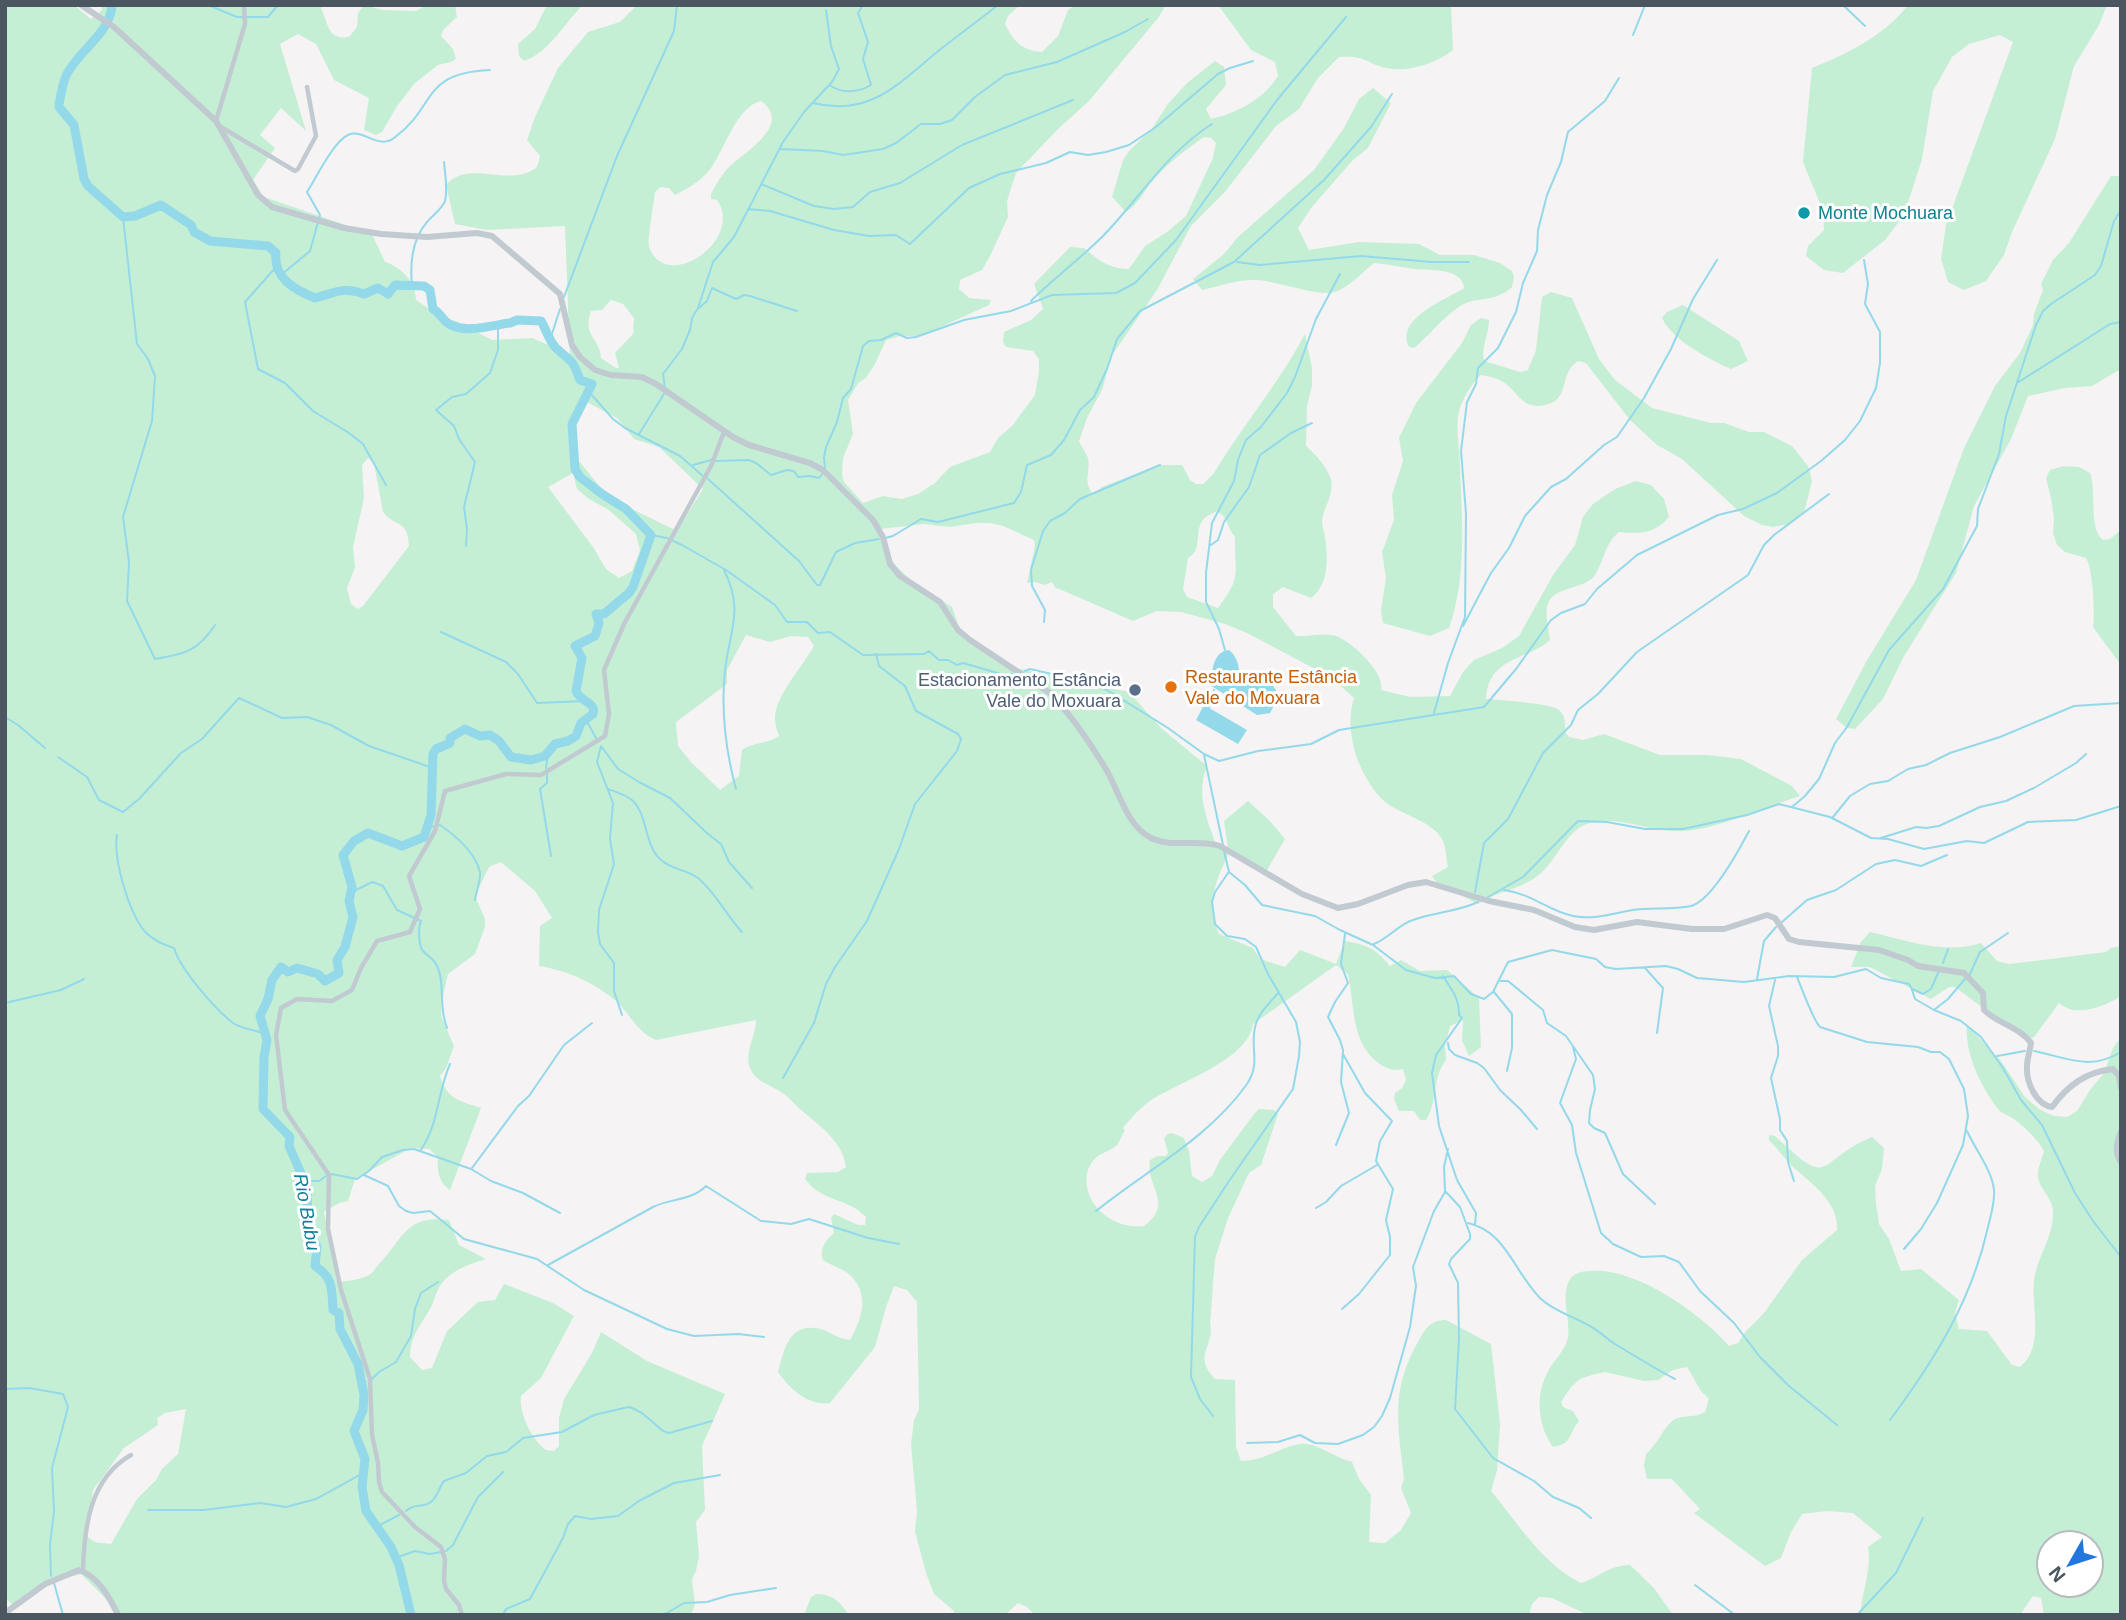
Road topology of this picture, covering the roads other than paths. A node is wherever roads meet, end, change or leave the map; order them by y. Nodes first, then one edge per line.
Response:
1 (81, 5) edge
2 (243, 5) edge
3 (307, 87) dead end
4 (218, 124) junction
5 (724, 432) junction
6 (2121, 1088) edge
7 (2121, 1131) edge
8 (2121, 1162) edge
9 (131, 1455) dead end
10 (83, 1571) junction
11 (5, 1614) edge
12 (118, 1615) edge
13 (462, 1615) edge

1 - 4 street
2 - 4 street
3 - 4 street
4 - 5 street
5 - 6 street
5 - 13 street
7 - 8 street
9 - 10 street
10 - 11 street
10 - 12 street

